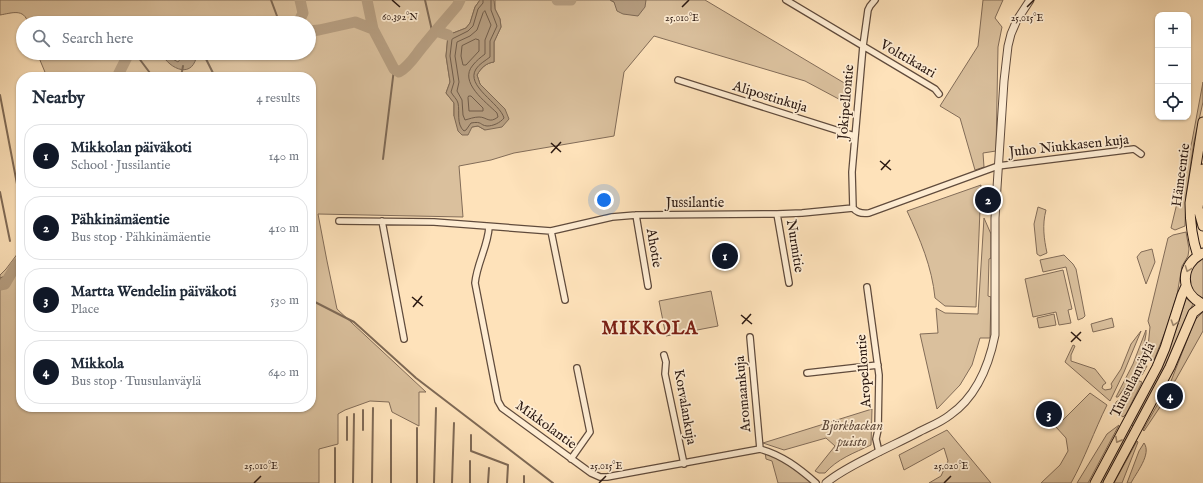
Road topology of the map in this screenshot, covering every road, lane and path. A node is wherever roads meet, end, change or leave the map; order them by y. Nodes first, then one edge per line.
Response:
1 (786, 0) edge
2 (875, 0) edge
3 (1030, 0) edge
4 (863, 46) junction
5 (678, 80) dead end
6 (939, 94) dead end
7 (1203, 122) edge
8 (855, 136) junction
9 (1141, 154) dead end
10 (998, 166) junction
11 (1203, 169) edge
12 (854, 208) junction
13 (778, 214) junction
14 (636, 215) junction
15 (339, 221) dead end
16 (382, 221) junction
17 (1203, 226) edge
18 (489, 227) junction
19 (550, 231) junction
20 (1201, 254) edge
21 (789, 283) dead end
22 (648, 286) dead end
23 (1186, 286) junction
24 (867, 288) dead end
25 (565, 300) dead end
26 (1203, 305) edge
27 (750, 337) dead end
28 (404, 339) dead end
29 (664, 355) dead end
30 (878, 365) junction
31 (578, 368) dead end
32 (807, 374) dead end
33 (760, 449) junction
34 (879, 452) junction
35 (571, 459) junction
36 (684, 464) junction
37 (816, 483) edge
38 (826, 483) edge
39 (1095, 483) edge
40 (1108, 483) edge

1 - 4 street, Volttikaari
2 - 4 street, Jokipellontie
3 - 10 street
4 - 6 street, Volttikaari
4 - 8 street, Jokipellontie
5 - 8 street, Alipostinkuja
7 - 20 main road, Hämeentie
8 - 12 street, Jokipellontie
9 - 10 street, Juho Niukkasen kuja
10 - 12 street, Jussilantie
10 - 34 street
11 - 17 main road, Hämeentie
12 - 13 street, Jussilantie
13 - 14 street, Jussilantie
13 - 21 street, Nurmitie
14 - 19 street, Jussilantie
14 - 22 street, Ahotie
15 - 16 street, Jussilantie
16 - 18 street, Jussilantie
16 - 28 street
18 - 19 street, Jussilantie
18 - 35 street, Mikkolantie
19 - 25 street
20 -> 23 main road, Tuusulanväylä
23 - 26 main road
23 -> 39 main road, Tuusulanväylä
24 - 30 street, Aropellontie
26 - 40 main road, Tuusulanväylä
27 - 33 street, Aromaankuja
29 - 36 street, Korvalankuja
30 - 32 street
30 - 34 street, Aropellontie
31 - 35 street
33 - 36 street, Mikkolantie
33 - 37 street
34 - 38 street
35 - 36 street, Mikkolantie

